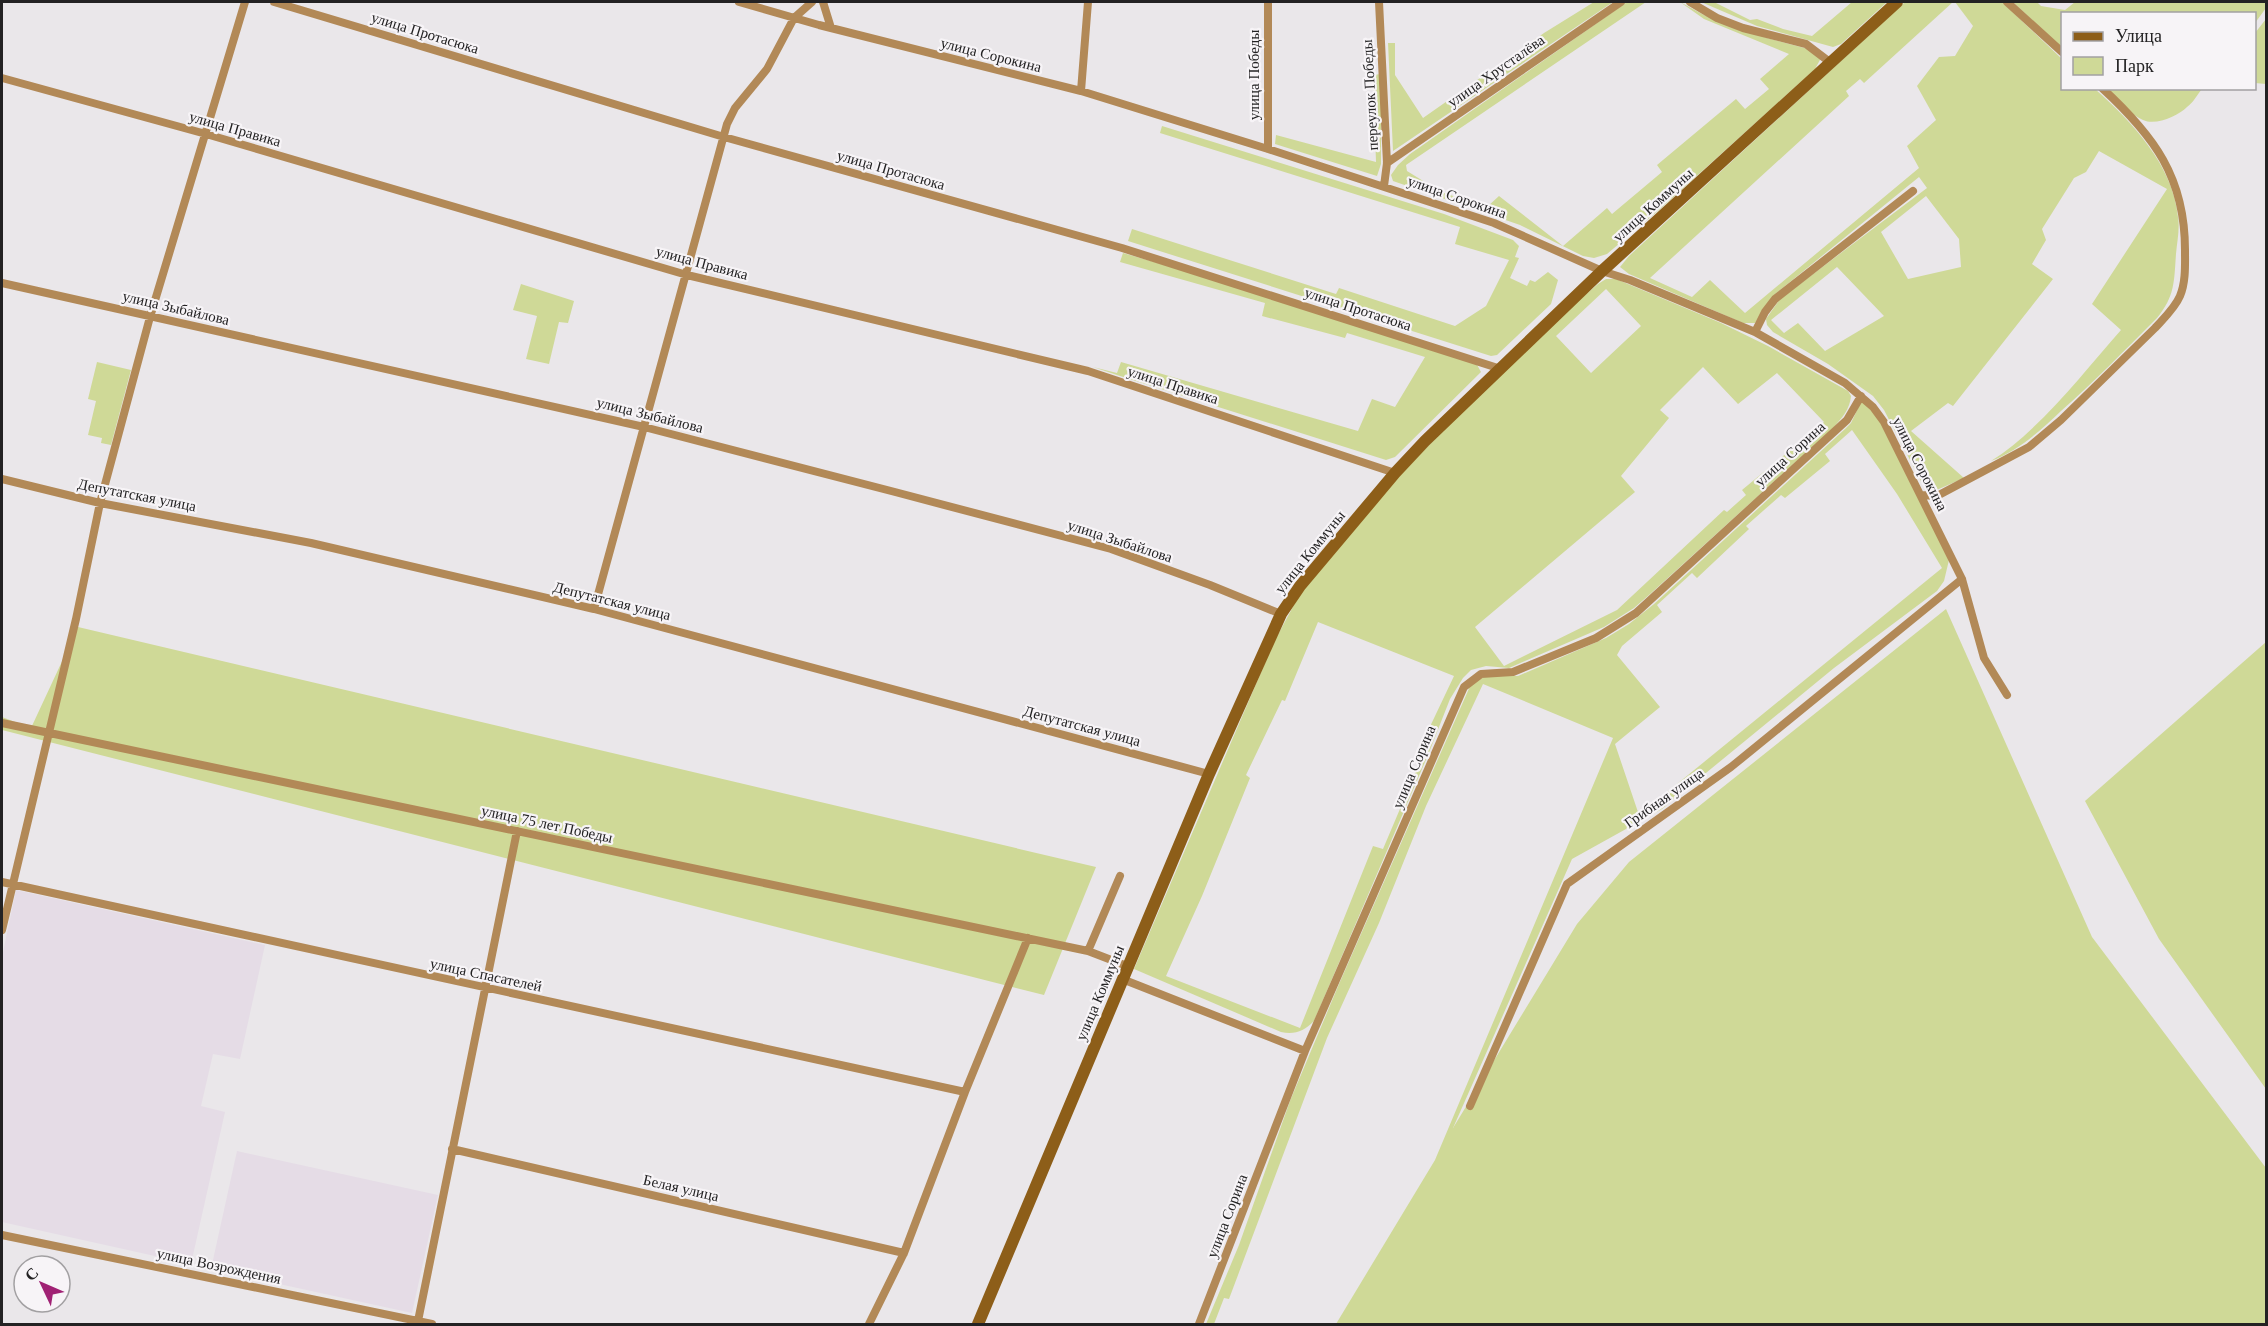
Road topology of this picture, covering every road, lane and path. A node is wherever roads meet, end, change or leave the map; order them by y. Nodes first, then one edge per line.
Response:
1 (245, 2) edge
2 (274, 2) edge
3 (739, 2) edge
4 (812, 2) edge
5 (823, 2) edge
6 (1088, 2) edge
7 (1268, 2) edge
8 (1379, 2) edge
9 (1621, 2) edge
10 (1690, 2) edge
11 (1896, 2) edge
12 (2007, 2) edge
13 (794, 18) junction
14 (831, 28) junction
15 (2061, 51) edge
16 (1831, 63) junction
17 (2, 78) edge
18 (2104, 90) edge
19 (1081, 91) junction
20 (206, 134) junction
21 (724, 138) junction
22 (1268, 149) junction
23 (1387, 163) junction
24 (1384, 186) junction
25 (1913, 191) dead end
26 (1602, 271) junction
27 (687, 275) junction
28 (2, 282) edge
29 (150, 317) junction
30 (1755, 332) junction
31 (1501, 369) junction
32 (1861, 396) junction
33 (644, 427) junction
34 (1395, 472) junction
35 (2, 479) edge
36 (1921, 495) junction
37 (100, 503) junction
38 (1962, 579) junction
39 (594, 609) junction
40 (1281, 614) junction
41 (2007, 694) dead end
42 (2, 723) edge
43 (49, 733) junction
44 (1209, 774) junction
45 (517, 831) junction
46 (1120, 876) dead end
47 (2, 882) edge
48 (12, 885) junction
49 (2, 930) edge
50 (1028, 938) junction
51 (1088, 951) junction
52 (1127, 966) junction
53 (1122, 979) junction
54 (484, 989) junction
55 (1305, 1052) junction
56 (965, 1092) junction
57 (1470, 1106) dead end
58 (452, 1149) junction
59 (2, 1235) edge
60 (904, 1253) junction
61 (418, 1321) junction
62 (432, 1324) edge
63 (869, 1324) edge
64 (978, 1324) edge
65 (1199, 1324) edge

1 - 20 street
2 - 21 street, улица Протасюка
3 - 13 street, улица Сорокина
4 - 13 street
5 - 14 street
6 - 19 street
7 - 22 street, улица Победы
8 - 23 street, переулок Победы
9 - 23 street, улица Хрусталёва
10 - 16 street
11 - 16 street, улица Коммуны
12 - 15 street
13 - 14 street, улица Сорокина
13 - 21 street
14 - 19 street, улица Сорокина
16 - 26 street, улица Коммуны
17 - 20 street, улица Правика
18 - 36 street
19 - 22 street, улица Сорокина
20 - 27 street, улица Правика
20 - 29 street
21 - 27 street
21 - 31 street, улица Протасюка
22 - 24 street, улица Сорокина
23 - 24 street, переулок Победы
24 - 26 street, улица Сорокина
25 - 30 street
26 - 30 street, улица Сорокина
26 - 31 street, улица Коммуны
27 - 33 street
27 - 34 street, улица Правика
28 - 29 street, улица Зыбайлова
29 - 33 street, улица Зыбайлова
29 - 37 street
30 - 32 street, улица Сорокина
31 - 34 street, улица Коммуны
32 - 36 street, улица Сорокина
32 - 55 street, улица Сорина
33 - 39 street
33 - 40 street, улица Зыбайлова
34 - 40 street, улица Коммуны
35 - 37 street, Депутатская улица
36 - 38 street, улица Сорокина
37 - 39 street, Депутатская улица
37 - 43 street
38 - 41 street, улица Сорокина
38 - 57 street, Грибная улица
39 - 44 street, Депутатская улица
40 - 44 street, улица Коммуны
42 - 43 street, улица 75 лет Победы
43 - 45 street, улица 75 лет Победы
43 - 48 street
44 - 52 street, улица Коммуны
45 - 50 street, улица 75 лет Победы
45 - 54 street
46 - 51 street
47 - 48 street, улица Спасателей
48 - 49 street
48 - 54 street, улица Спасателей
50 - 51 street, улица 75 лет Победы
50 - 56 street
51 - 52 street, улица 75 лет Победы
52 - 53 street, улица Коммуны
53 - 55 street
53 - 64 street, улица Коммуны
54 - 56 street, улица Спасателей
54 - 58 street
55 - 65 street, улица Сорина
56 - 60 street
58 - 60 street, Белая улица
58 - 61 street
59 - 61 street, улица Возрождения
60 - 63 street
61 - 62 street, улица Возрождения

